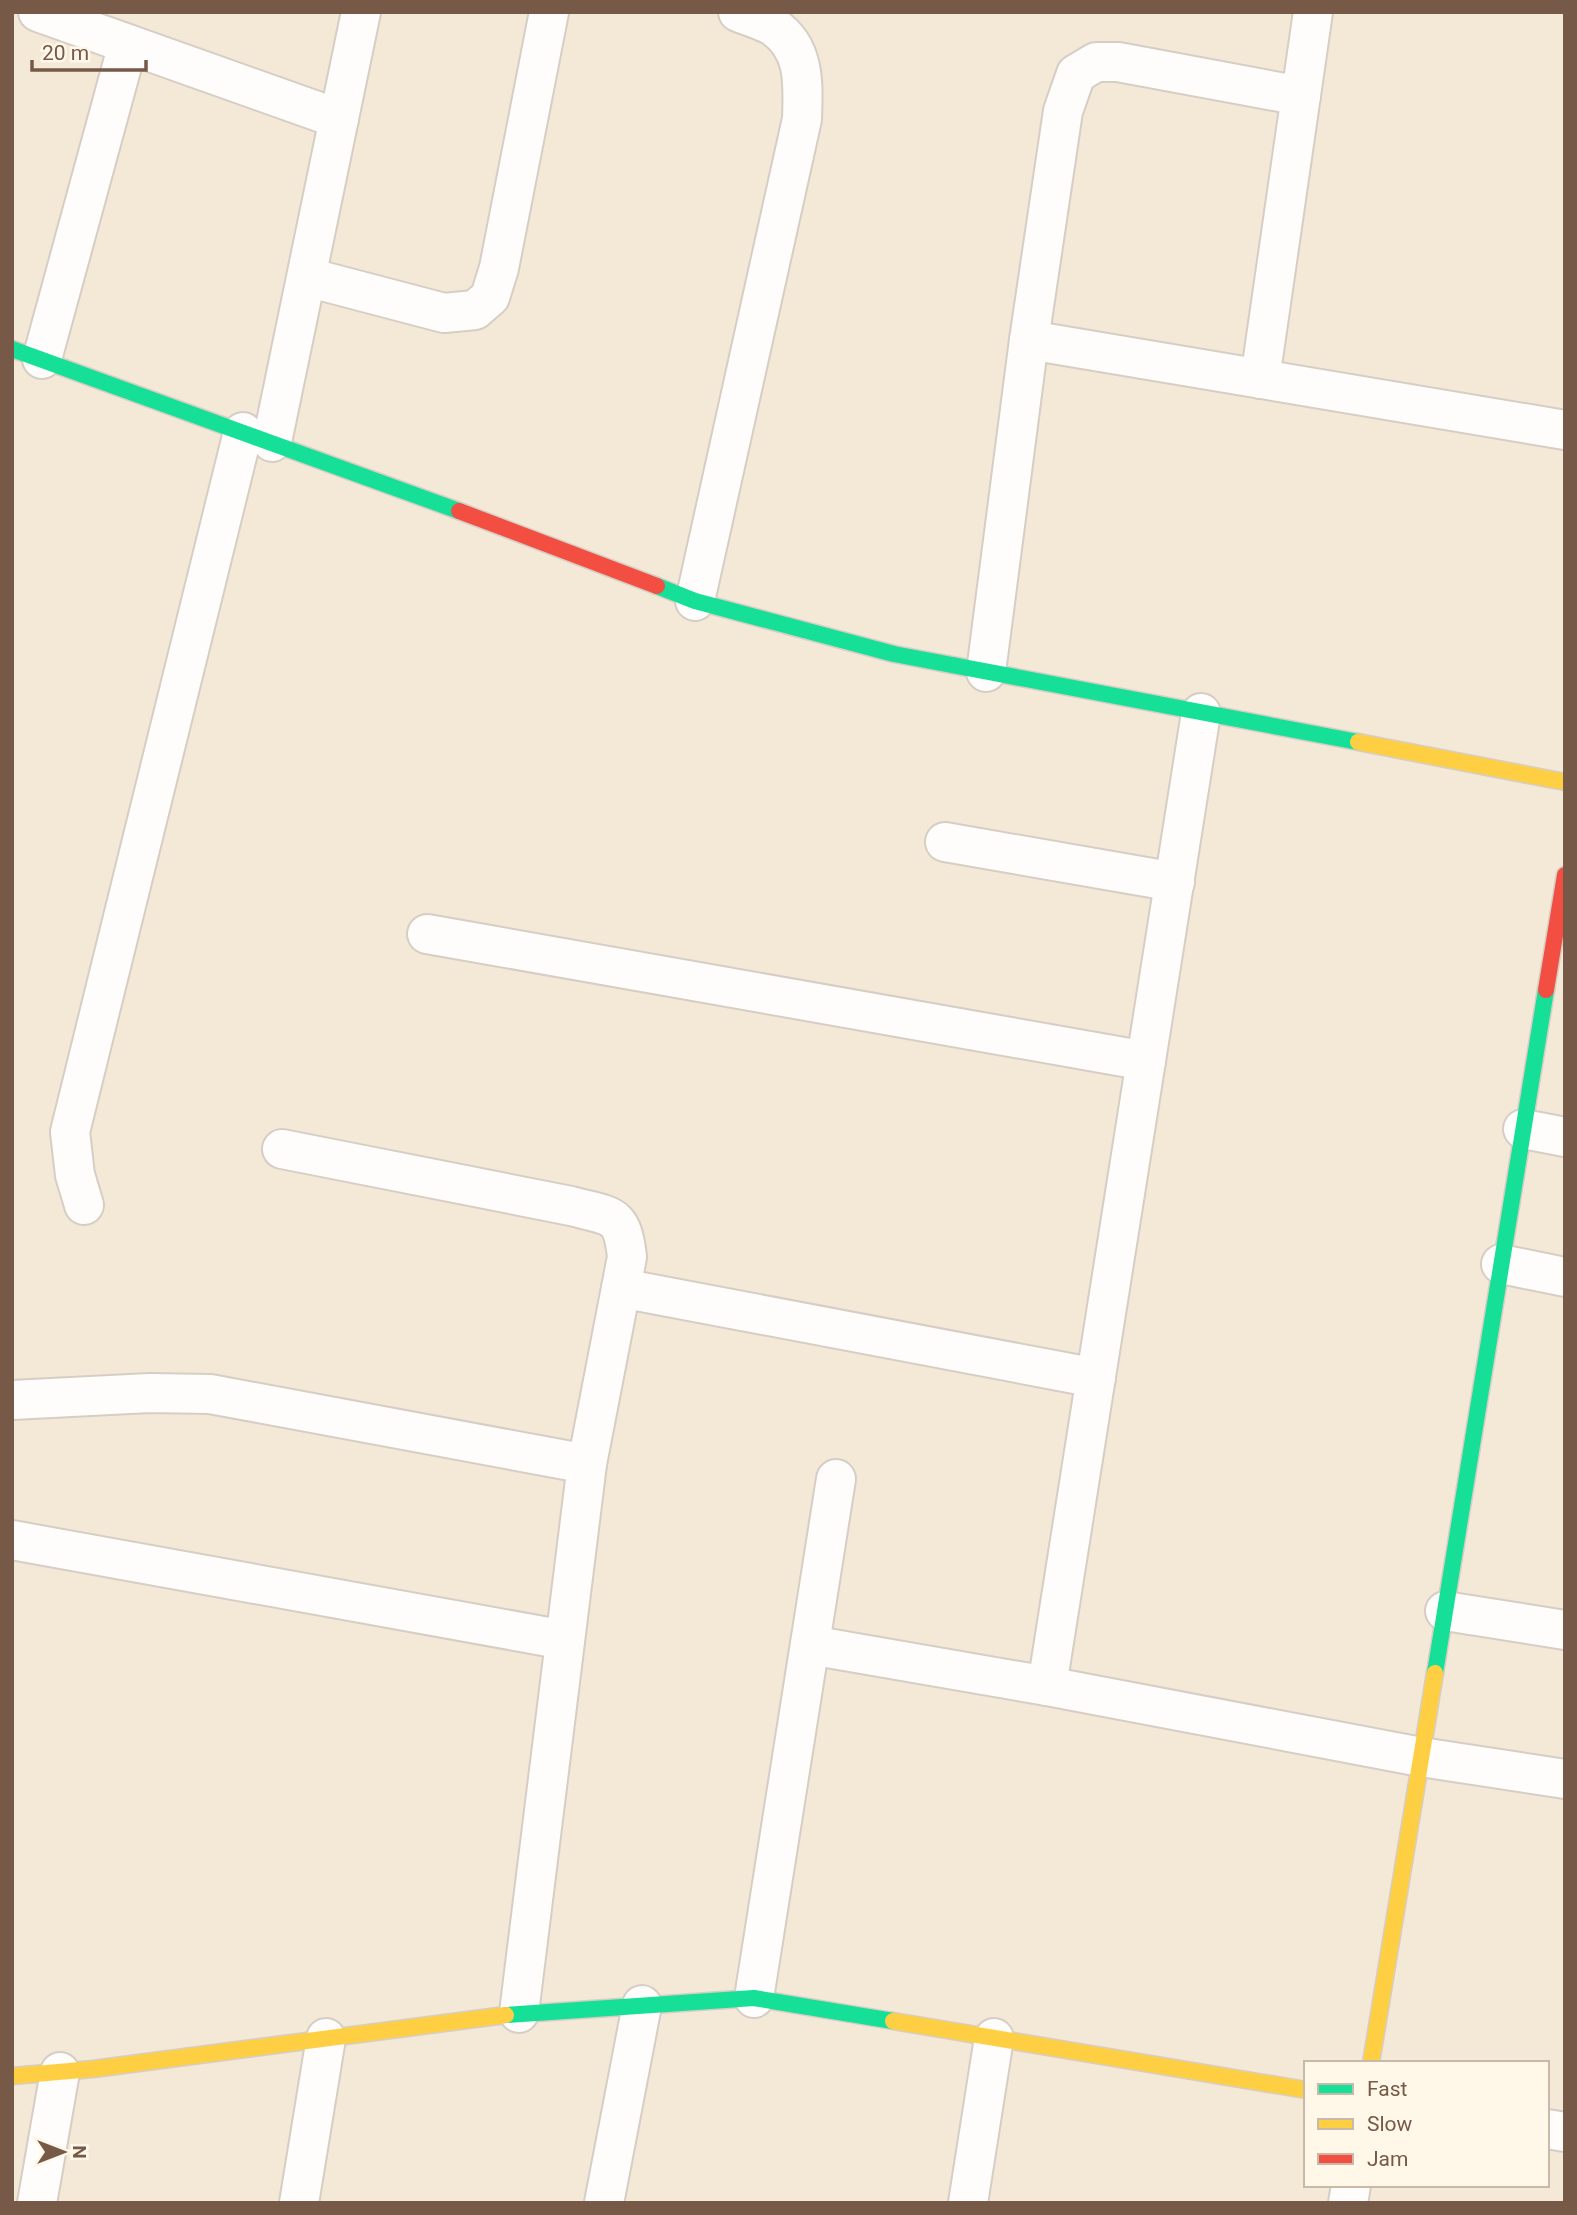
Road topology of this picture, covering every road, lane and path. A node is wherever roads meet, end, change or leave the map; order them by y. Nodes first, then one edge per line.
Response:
1 (38, 12) edge
2 (362, 12) edge
3 (549, 12) edge
4 (738, 12) edge
5 (1313, 12) edge
6 (128, 44) junction
7 (1301, 96) junction
8 (339, 119) junction
9 (306, 277) junction
10 (1029, 340) junction
11 (27, 354) edge
12 (1260, 379) junction
13 (1565, 430) edge
14 (258, 437) junction
15 (695, 601) junction
16 (986, 672) junction
17 (1201, 713) junction
18 (1565, 782) edge
19 (945, 842) dead end
20 (1565, 875) edge
21 (1175, 882) junction
22 (427, 934) dead end
23 (1146, 1060) junction
24 (1523, 1129) junction
25 (1565, 1137) edge
26 (282, 1149) dead end
27 (84, 1205) dead end
28 (1501, 1264) junction
29 (1565, 1277) edge
30 (621, 1288) junction
31 (1096, 1378) junction
32 (12, 1400) edge
33 (587, 1464) junction
34 (836, 1479) dead end
35 (12, 1540) edge
36 (1445, 1611) junction
37 (1565, 1630) edge
38 (565, 1640) junction
39 (810, 1645) junction
40 (1047, 1686) junction
41 (1421, 1757) junction
42 (1565, 1779) edge
43 (754, 1998) junction
44 (642, 2005) junction
45 (519, 2012) junction
46 (326, 2038) junction
47 (994, 2038) junction
48 (1371, 2061) edge
49 (60, 2072) junction
50 (12, 2076) edge
51 (1304, 2090) edge
52 (37, 2203) edge
53 (299, 2203) edge
54 (604, 2203) edge
55 (968, 2203) edge

1 - 6 street
2 - 8 street
3 - 9 street
4 - 15 street
5 - 7 street
6 - 8 street
6 - 11 street
7 - 10 street
7 - 12 street
8 - 9 street
9 - 14 street
10 - 12 street
10 - 16 street
11 - 14 street
12 - 13 street
14 - 15 street
14 - 27 street
15 - 16 street
16 - 17 street
17 - 18 street
17 - 21 street
19 - 21 street
20 - 24 street
21 - 23 street
22 - 23 street
23 - 31 street
24 - 25 street
24 - 28 street
26 - 30 street
28 - 29 street
28 - 36 street
30 - 31 street
30 - 33 street
31 - 40 street
32 - 33 street
33 - 38 street
34 - 39 street
35 - 38 street
36 - 37 street
36 - 41 street
38 - 45 street
39 - 40 street
39 - 43 street
40 - 41 street
41 - 42 street
41 - 48 street
43 - 44 street
43 - 47 street
44 - 45 street
44 - 54 street
45 - 46 street
46 - 49 street
46 - 53 street
47 - 51 street
47 - 55 street
49 - 50 street
49 - 52 street

